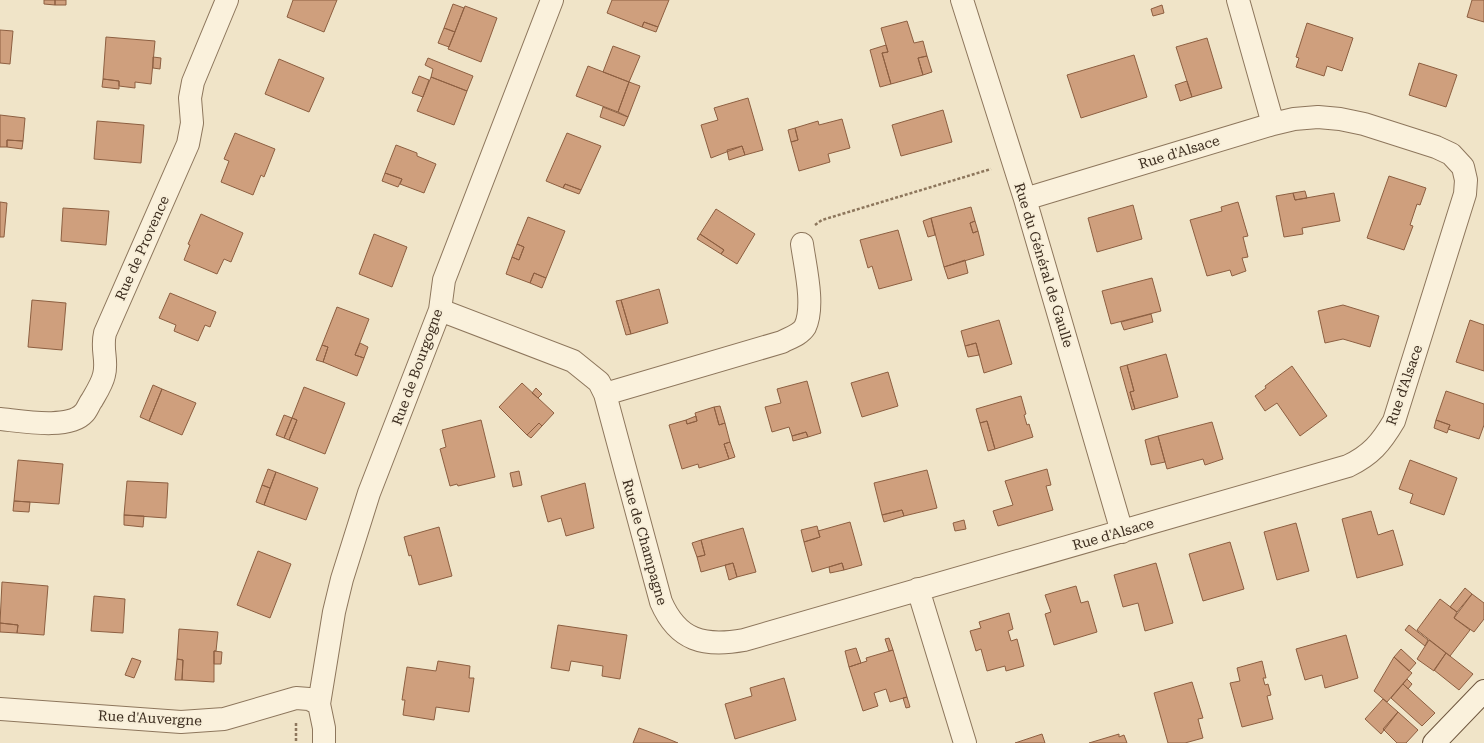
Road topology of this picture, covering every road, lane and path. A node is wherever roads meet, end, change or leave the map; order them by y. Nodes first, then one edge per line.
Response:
1 (227, 0) edge
2 (552, 0) edge
3 (962, 0) edge
4 (1238, 0) edge
5 (1273, 124) junction
6 (1013, 162) junction
7 (1025, 199) junction
8 (802, 244) joint
9 (440, 310) junction
10 (605, 394) junction
11 (0, 419) edge
12 (1122, 532) junction
13 (918, 589) junction
14 (1484, 691) edge
15 (319, 704) junction
16 (0, 709) edge
17 (324, 743) edge
18 (965, 743) edge
19 (1434, 743) edge

1 - 11 street, Rue de Provence
2 - 9 street, Rue de Bourgogne
3 - 6 street, Rue du Général de Gaulle
4 - 5 street
5 - 7 street, Rue d'Alsace
5 - 12 street, Rue d'Alsace
6 - 7 street, Rue du Général de Gaulle
6 - 8 path
7 - 12 street, Rue du Général de Gaulle
8 - 10 street
9 - 10 street, Rue de Champagne
9 - 15 street, Rue de Bourgogne
10 - 13 street, Rue de Champagne
12 - 13 street, Rue d'Alsace
13 - 18 street
14 - 19 street
15 - 16 street, Rue d'Auvergne
15 - 17 street, Rue de Bourgogne

